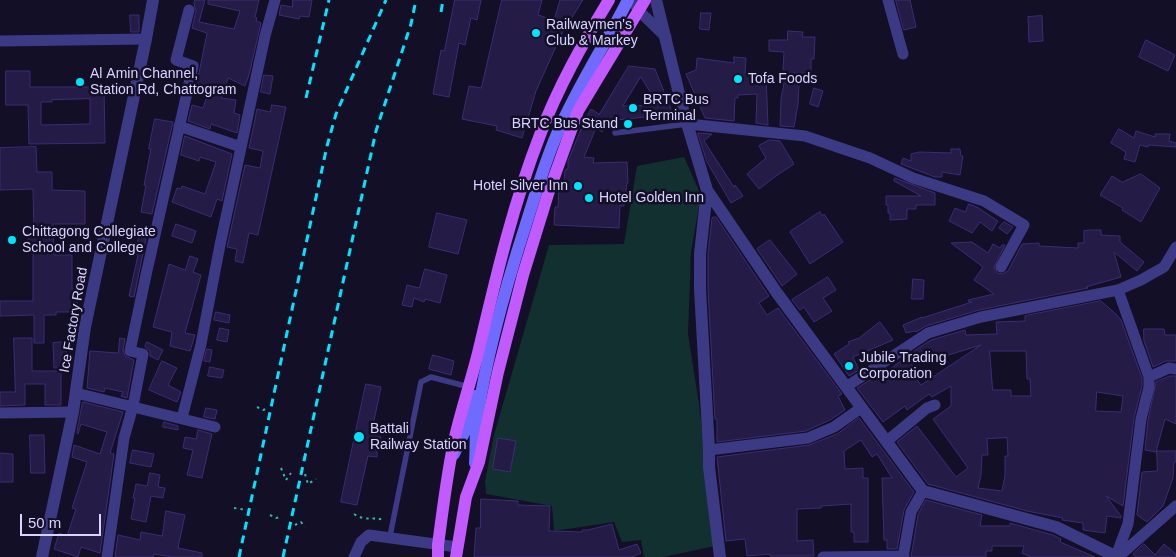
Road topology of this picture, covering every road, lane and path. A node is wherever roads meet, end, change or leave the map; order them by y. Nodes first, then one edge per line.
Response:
1 (152, 0) edge
2 (275, 0) edge
3 (609, 0) edge
4 (628, 0) edge
5 (656, 0) edge
6 (888, 0) edge
7 (639, 3) edge
8 (190, 10) dead end
9 (666, 37) junction
10 (146, 38) junction
11 (0, 41) edge
12 (903, 54) dead end
13 (688, 124) junction
14 (179, 126) junction
15 (615, 133) dead end
16 (241, 147) junction
17 (707, 190) junction
18 (1176, 247) edge
19 (1001, 267) dead end
20 (1118, 290) junction
21 (490, 351) junction
22 (1176, 369) edge
23 (1149, 377) junction
24 (470, 387) junction
25 (846, 387) junction
26 (76, 392) junction
27 (935, 405) dead end
28 (133, 406) junction
29 (257, 407) dead end
30 (269, 408) dead end
31 (861, 408) junction
32 (73, 412) junction
33 (0, 413) edge
34 (182, 418) junction
35 (215, 426) dead end
36 (887, 441) junction
37 (709, 450) junction
38 (450, 465) junction
39 (281, 468) dead end
40 (291, 473) dead end
41 (304, 474) dead end
42 (474, 475) junction
43 (316, 479) dead end
44 (923, 490) junction
45 (1176, 506) edge
46 (234, 508) dead end
47 (246, 510) dead end
48 (354, 514) dead end
49 (270, 515) dead end
50 (282, 518) dead end
51 (394, 522) junction
52 (295, 525) dead end
53 (305, 527) dead end
54 (390, 536) junction
55 (438, 551) edge
56 (457, 552) edge
57 (42, 557) edge
58 (107, 557) edge
59 (354, 557) edge
60 (720, 557) edge
61 (823, 557) edge
62 (903, 557) edge
63 (1117, 557) edge

1 - 10 street, Ice Factory Road
2 - 16 street
3 - 24 main road
4 - 21 main road
5 - 9 street
6 - 12 street
7 - 9 street
7 - 42 main road
8 - 14 street
9 - 13 street
10 - 11 street
10 - 26 street, Ice Factory Road
13 - 15 lane
13 - 17 street
13 - 19 street
14 - 16 street
14 - 28 street
16 - 34 street
17 - 25 street
17 - 37 street
18 - 20 street
20 - 23 street
20 - 25 street
21 - 38 main road
21 - 42 main road
22 - 23 street
23 - 63 street
24 - 38 main road
24 - 51 lane
25 - 31 street
26 - 28 street
26 - 32 street, Ice Factory Road
27 - 36 street
28 - 34 street
28 - 58 street
29 - 30 path
31 - 36 street
31 - 37 street
32 - 33 street
32 - 57 street, Ice Factory Road
34 - 35 street
36 - 44 street
37 - 60 street
38 - 55 main road
39 - 40 path
41 - 43 path
42 - 56 main road
44 - 62 street
44 - 63 street
45 - 63 street
46 - 47 path
48 - 51 path
49 - 50 path
51 - 54 lane
52 - 53 path
54 - 55 street
54 - 59 street
55 - 56 street
61 - 62 street

